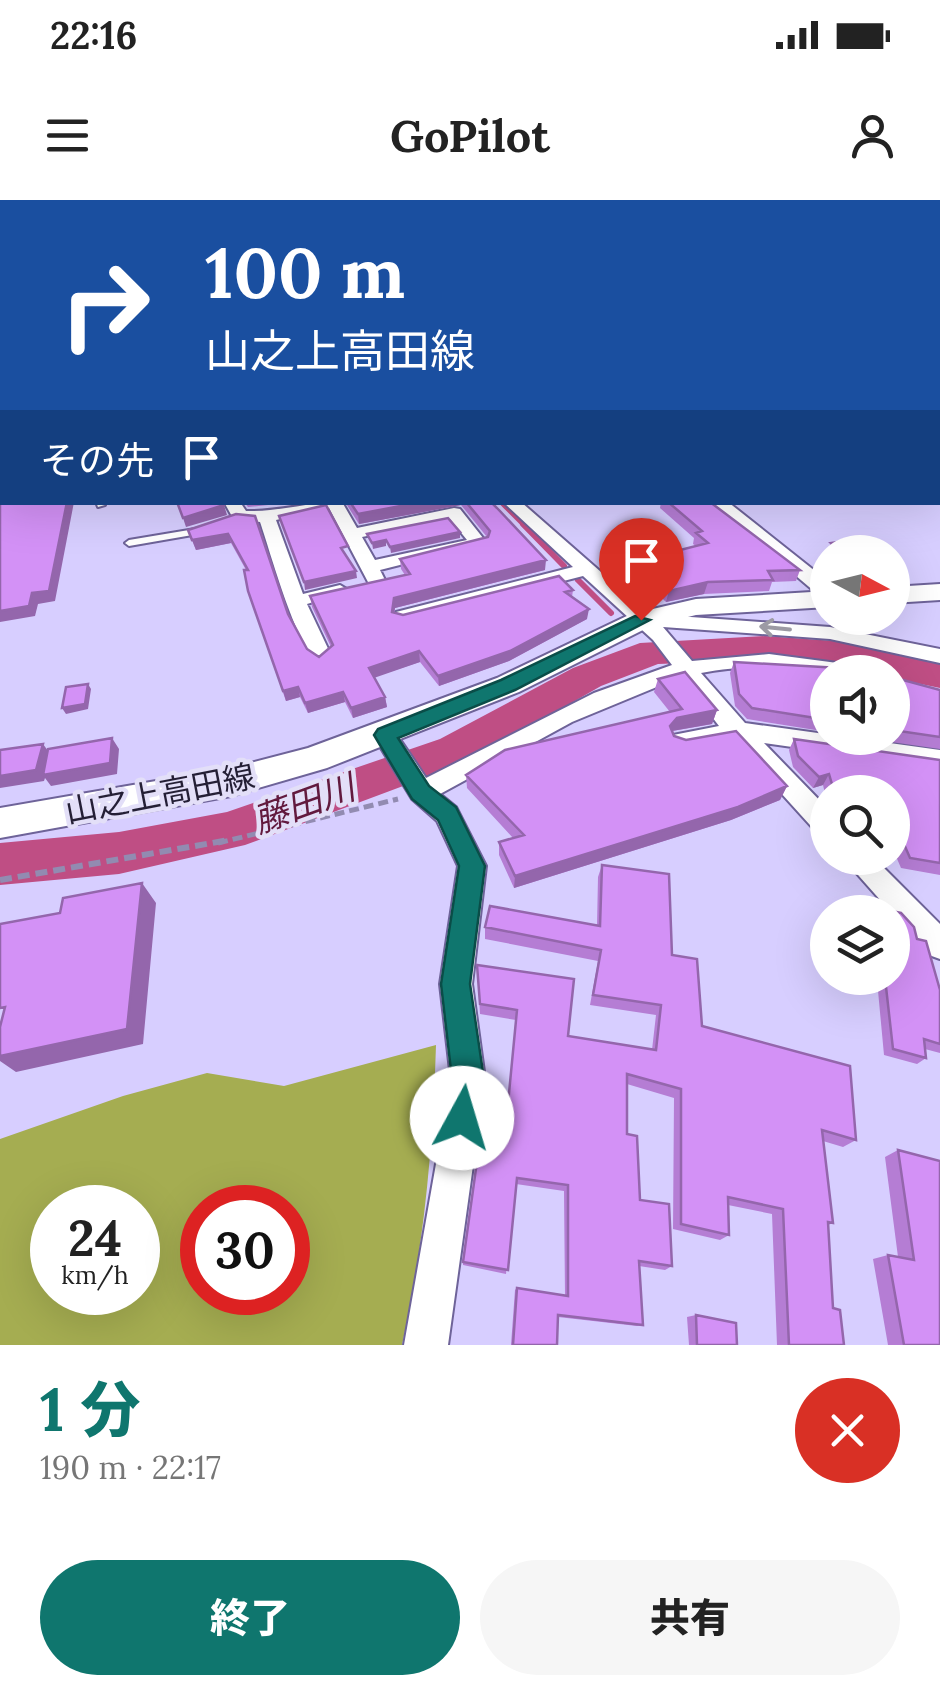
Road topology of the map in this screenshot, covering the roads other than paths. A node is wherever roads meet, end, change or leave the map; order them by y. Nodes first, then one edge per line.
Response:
1 (320, 505) edge
2 (335, 505) edge
3 (514, 505) edge
4 (720, 505) edge
5 (234, 513) edge
6 (267, 517) junction
7 (209, 530) edge
8 (352, 534) junction
9 (129, 543) dead end
10 (370, 567) junction
11 (575, 571) junction
12 (810, 576) edge
13 (940, 592) edge
14 (910, 594) edge
15 (810, 599) edge
16 (296, 601) junction
17 (403, 616) edge
18 (651, 628) junction
19 (940, 656) edge
20 (321, 657) edge
21 (810, 668) edge
22 (688, 669) junction
23 (738, 732) junction
24 (385, 735) junction
25 (681, 741) edge
26 (940, 759) edge
27 (419, 789) junction
28 (810, 807) edge
29 (0, 822) edge
30 (872, 875) edge
31 (940, 945) edge
32 (426, 1345) edge

1 - 6 street
2 - 8 street
3 - 11 street
4 - 12 street
5 - 6 street
6 - 16 street
7 - 9 lane
8 - 10 street
8 - 10 street
10 - 16 street
11 - 17 street
11 - 18 street
13 - 14 street
15 - 18 street, 山之上高田線
16 - 20 street
19 -> 18 street
18 - 22 street
18 - 24 street, 山之上高田線
21 - 22 street
22 - 23 street
22 - 27 street
23 - 25 street
23 - 26 street
23 - 28 street
24 - 27 street
24 - 29 street, 山之上高田線
27 - 32 street
30 - 31 street

